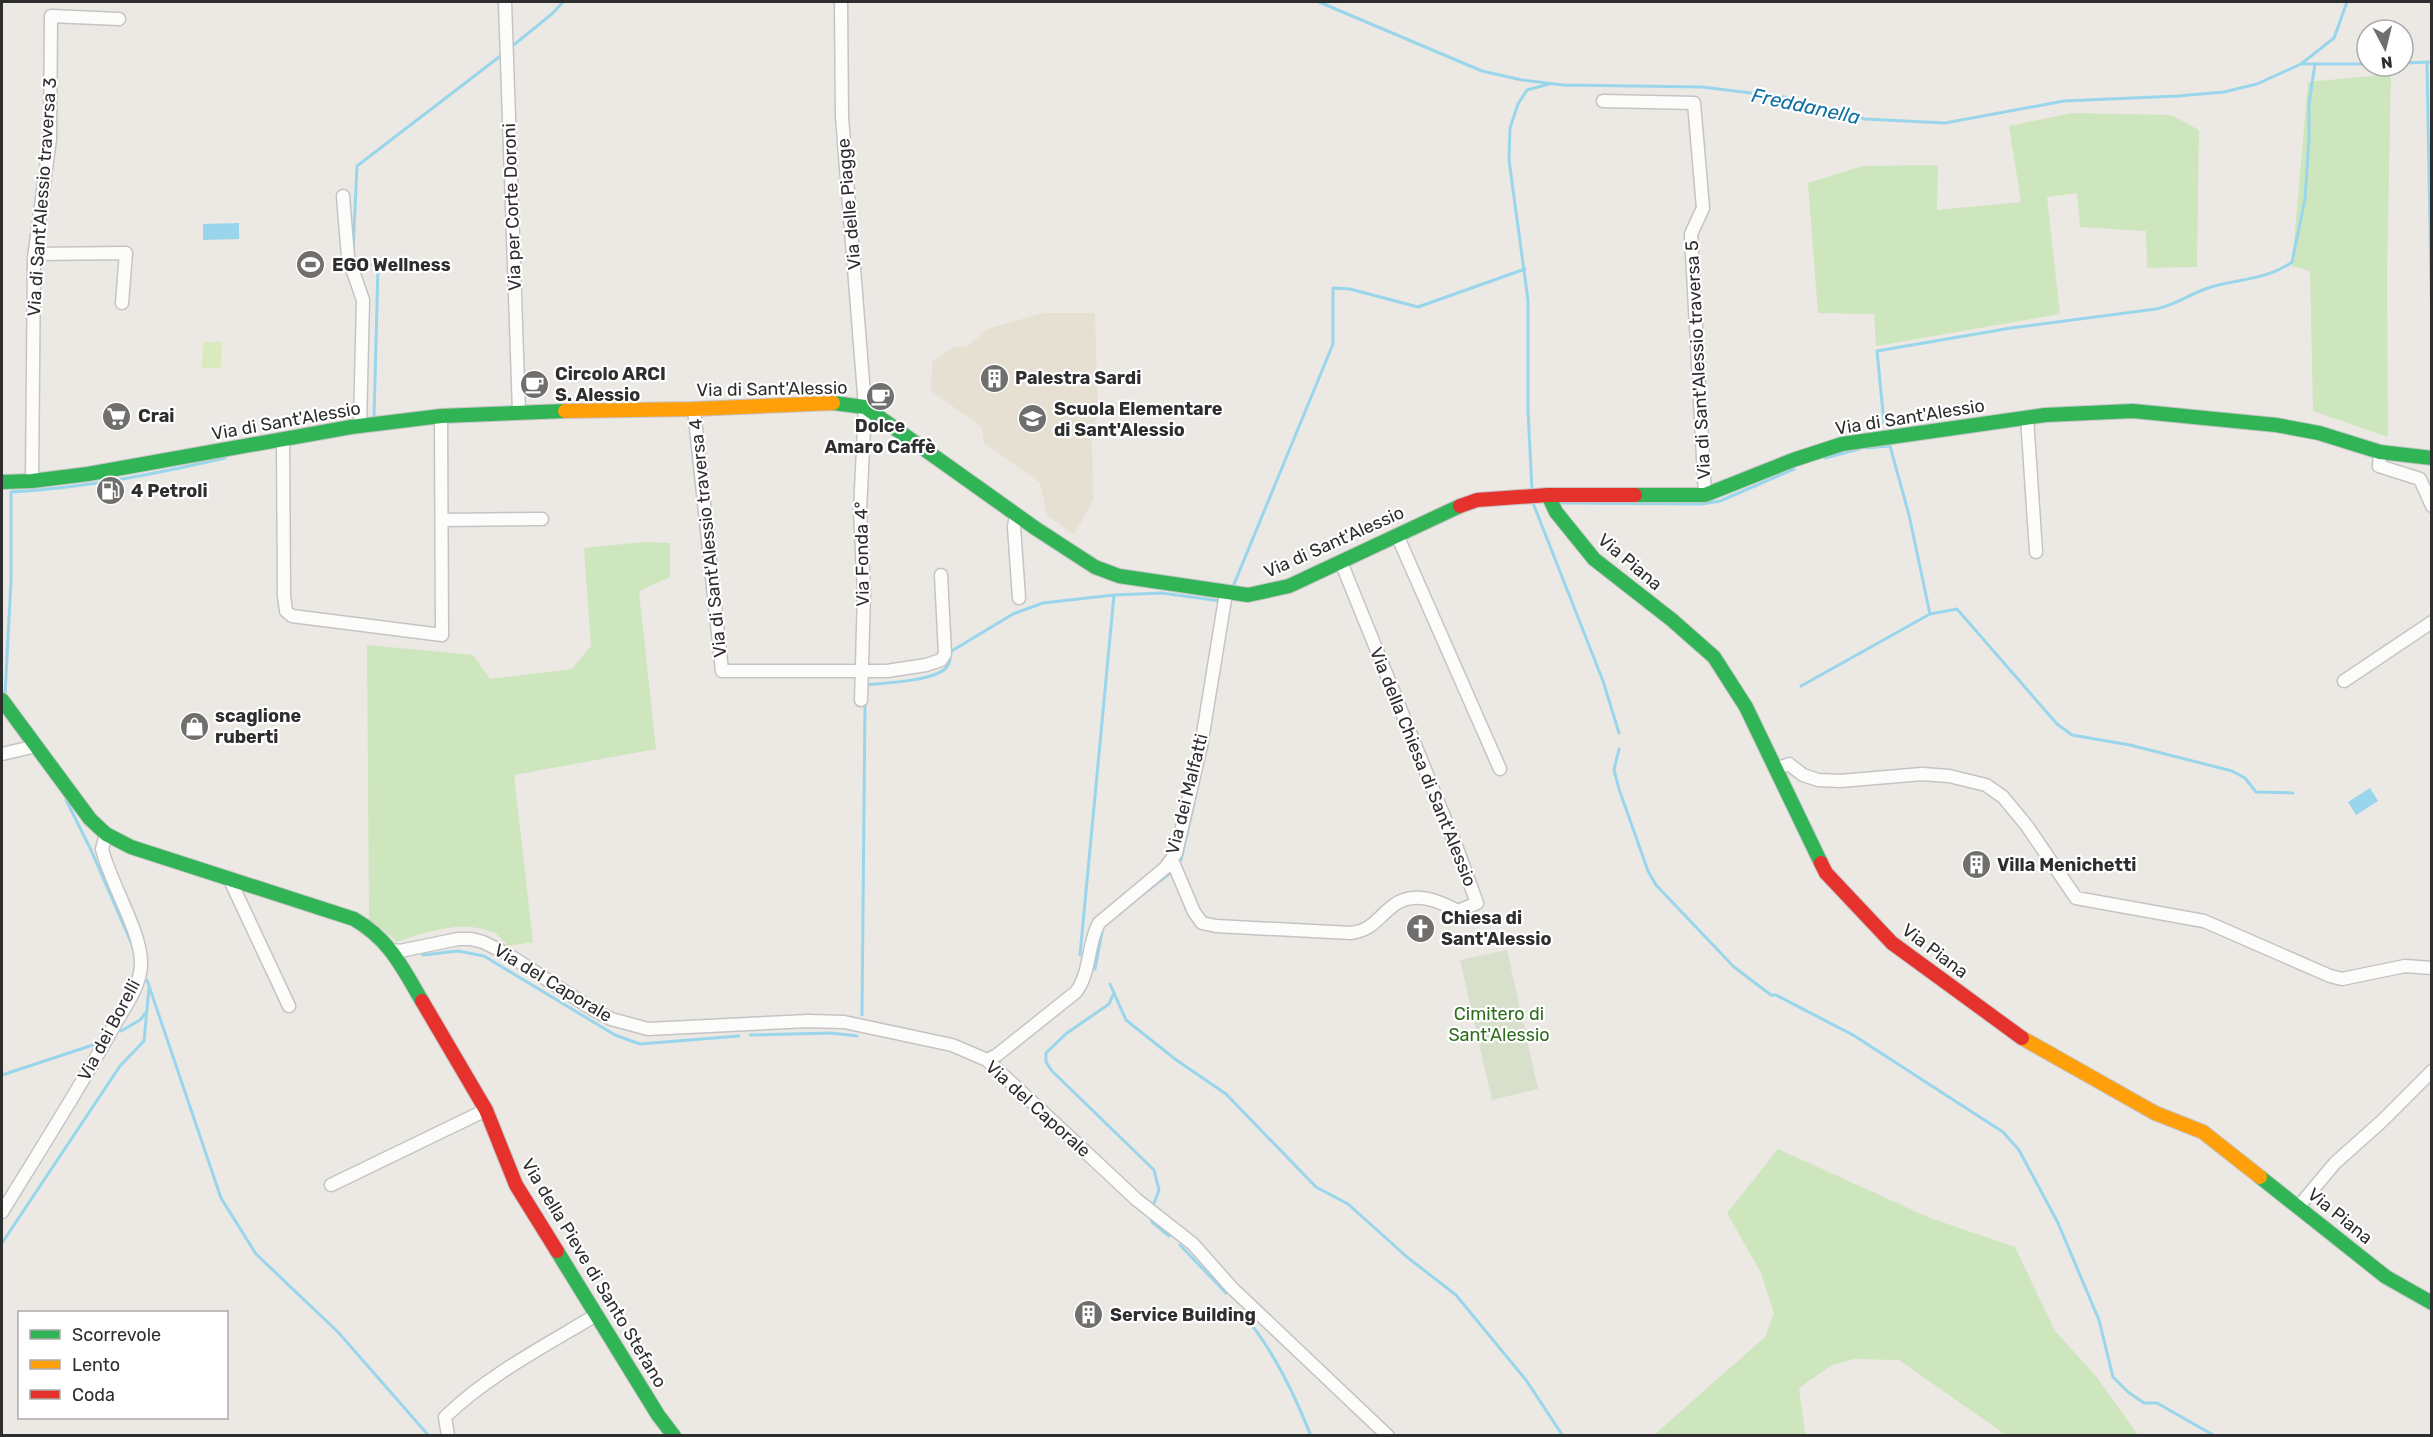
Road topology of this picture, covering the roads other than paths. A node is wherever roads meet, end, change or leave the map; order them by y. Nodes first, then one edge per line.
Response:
1 (505, 2) edge
2 (841, 2) edge
3 (119, 19) dead end
4 (1603, 101) dead end
5 (343, 195) dead end
6 (36, 254) junction
7 (122, 303) dead end
8 (865, 407) junction
9 (694, 409) junction
10 (519, 412) junction
11 (441, 416) junction
12 (2027, 417) junction
13 (360, 426) junction
14 (283, 444) junction
15 (2380, 452) junction
16 (2432, 458) edge
17 (32, 481) junction
18 (2, 482) edge
19 (1548, 495) junction
20 (1705, 495) junction
21 (2432, 506) edge
22 (1017, 515) junction
23 (542, 519) dead end
24 (441, 520) junction
25 (1396, 535) junction
26 (2036, 552) dead end
27 (1341, 562) junction
28 (942, 575) dead end
29 (1228, 597) junction
30 (1019, 598) dead end
31 (2432, 622) edge
32 (862, 670) junction
33 (2344, 681) dead end
34 (2, 700) edge
35 (861, 700) dead end
36 (36, 746) junction
37 (2, 754) edge
38 (1500, 769) dead end
39 (1776, 769) junction
40 (106, 834) junction
41 (1172, 861) junction
42 (229, 878) junction
43 (392, 950) junction
44 (2432, 968) edge
45 (289, 1006) dead end
46 (987, 1060) junction
47 (2432, 1071) edge
48 (486, 1110) junction
49 (331, 1185) dead end
50 (2299, 1206) junction
51 (2, 1212) edge
52 (2432, 1304) edge
53 (596, 1315) junction
54 (448, 1436) edge
55 (674, 1436) edge
56 (1388, 1436) edge

1 - 10 street, Via per Corte Doroni
2 - 8 street, Via delle Piagge
3 - 6 street, Via di Sant'Alessio traversa 3
4 - 20 street, Via di Sant'Alessio traversa 5
5 - 13 street
6 - 7 street
6 - 17 street, Via di Sant'Alessio traversa 3
8 - 9 street, Via di Sant'Alessio
8 - 22 street, Via di Sant'Alessio
8 - 32 street, Via Fonda 4°
9 - 10 street, Via di Sant'Alessio
9 - 32 street, Via di Sant'Alessio traversa 4
10 - 11 street, Via di Sant'Alessio
11 - 13 street, Via di Sant'Alessio
11 - 24 street
12 - 15 street, Via di Sant'Alessio
12 - 20 street, Via di Sant'Alessio
12 - 26 street
13 - 14 street, Via di Sant'Alessio
14 - 17 street, Via di Sant'Alessio
14 - 24 street
15 - 16 street, Via di Sant'Alessio
15 - 21 street
17 - 18 street, Via di Sant'Alessio
19 - 20 street, Via di Sant'Alessio
19 - 25 street, Via di Sant'Alessio
19 - 39 street, Via Piana
22 - 29 street, Via di Sant'Alessio
22 - 30 street
23 - 24 street
25 - 27 street, Via di Sant'Alessio
25 - 38 street
27 - 29 street, Via di Sant'Alessio
27 - 41 street, Via della Chiesa di Sant'Alessio
28 - 32 street
29 - 41 street, Via dei Malfatti
31 - 33 street
32 - 35 street, Via Fonda 4°
34 - 36 street, Via della Pieve di Santo Stefano
36 - 37 street
36 - 40 street, Via della Pieve di Santo Stefano
39 - 44 street
39 - 50 street, Via Piana
40 - 42 street, Via della Pieve di Santo Stefano
40 - 51 street, Via dei Borelli
41 - 46 street, Via dei Malfatti
42 - 43 street, Via della Pieve di Santo Stefano
42 - 45 street
43 - 46 street, Via del Caporale
43 - 48 street, Via della Pieve di Santo Stefano
46 - 56 street, Via del Caporale
47 - 50 street
48 - 49 street
48 - 53 street, Via della Pieve di Santo Stefano
50 - 52 street, Via Piana
53 - 54 street
53 - 55 street, Via della Pieve di Santo Stefano

